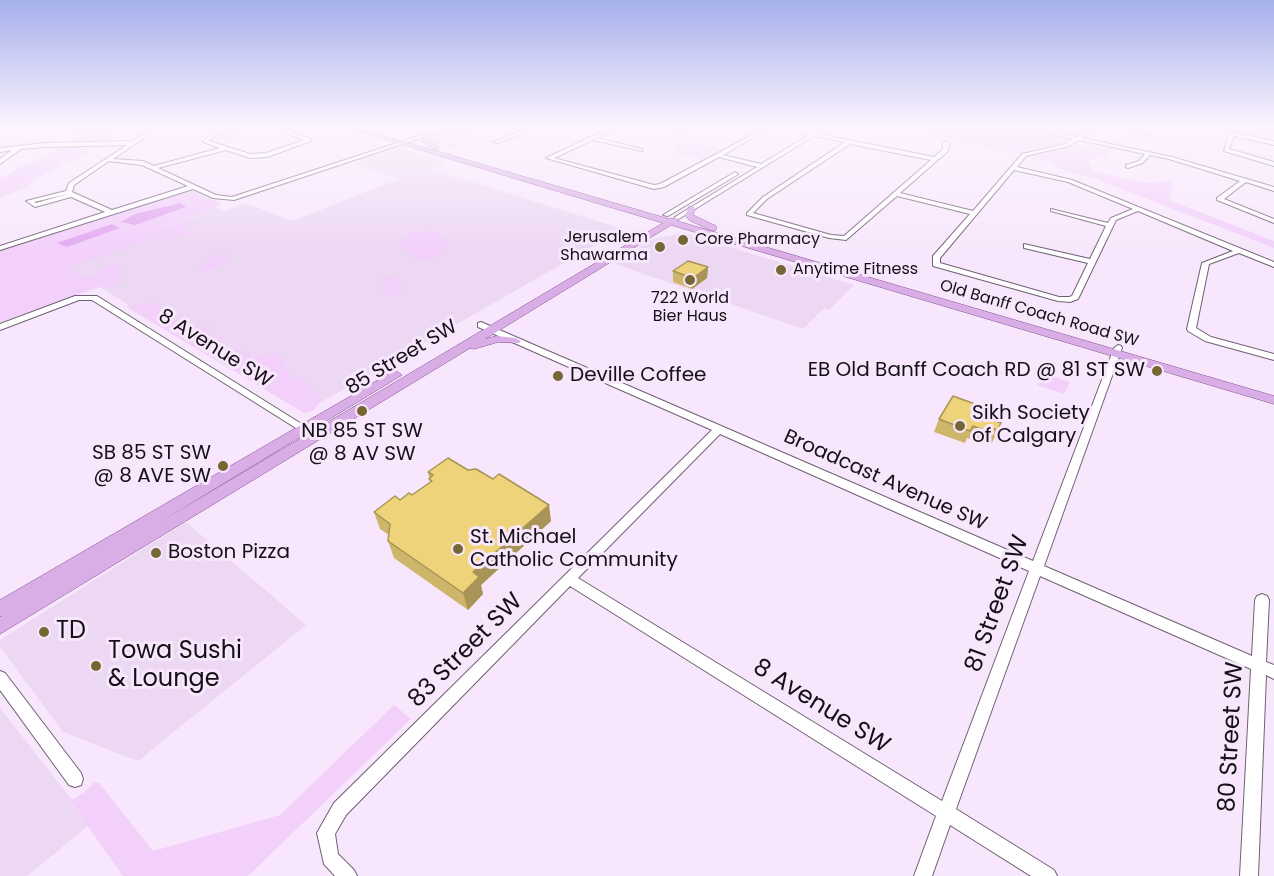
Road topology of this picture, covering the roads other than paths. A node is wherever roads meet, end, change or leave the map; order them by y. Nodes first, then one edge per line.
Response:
1 (96, 168) edge
2 (152, 168) edge
3 (327, 168) edge
4 (489, 168) edge
5 (501, 168) edge
6 (585, 168) edge
7 (695, 168) edge
8 (752, 168) edge
9 (753, 168) edge
10 (809, 168) edge
11 (925, 168) edge
12 (1012, 168) joint
13 (1202, 168) edge
14 (1245, 180) junction
15 (192, 187) junction
16 (1274, 189) edge
17 (70, 193) junction
18 (896, 194) junction
19 (610, 205) junction
20 (692, 209) junction
21 (1139, 209) junction
22 (1053, 210) dead end
23 (110, 212) junction
24 (975, 213) junction
25 (668, 219) junction
26 (1274, 221) edge
27 (1110, 225) junction
28 (640, 232) junction
29 (700, 232) junction
30 (729, 234) junction
31 (1027, 246) dead end
32 (0, 248) edge
33 (1239, 251) junction
34 (1091, 262) junction
35 (1274, 265) edge
36 (0, 327) edge
37 (486, 327) junction
38 (515, 340) junction
39 (1117, 351) junction
40 (447, 356) junction
41 (1274, 357) edge
42 (1274, 394) edge
43 (1274, 400) edge
44 (719, 429) junction
45 (309, 432) junction
46 (1035, 568) junction
47 (569, 579) junction
48 (1262, 600) dead end
49 (0, 609) edge
50 (0, 626) edge
51 (1267, 669) edge
52 (0, 678) edge
53 (75, 779) dead end
54 (946, 812) junction
55 (348, 876) edge
56 (923, 876) edge
57 (1048, 876) edge
58 (1249, 876) edge

1 - 17 street
2 - 15 street
3 - 15 street
4 - 19 main road, Old Banff Coach Road SW
5 - 25 main road, Old Banff Coach Road SW
6 - 7 street
8 - 25 street, 85 Street SW
9 - 20 street, 85 Street SW
10 - 18 street
11 - 18 street
12 - 21 street
12 - 24 street
13 - 14 street
14 - 16 street
14 - 26 street
15 - 23 street
17 - 17 street
17 - 23 street
18 - 24 street
19 - 25 main road, Old Banff Coach Road SW
19 - 28 main road
20 - 25 street, 85 Street SW
20 - 30 main road
21 - 27 street
21 - 33 street
22 - 27 street
23 - 32 street
24 - 34 street
25 - 28 main road, 85 Street SW
25 - 29 main road, Old Banff Coach Road SW
25 - 30 main road, Old Banff Coach Road SW
27 - 34 street
28 - 29 main road
28 - 37 main road, 85 Street SW
29 - 39 main road, Old Banff Coach Road SW
30 - 39 main road, Old Banff Coach Road SW
31 - 34 street
33 - 35 street
33 - 41 street
36 - 45 street, 8 Avenue SW
37 - 38 street, Broadcast Avenue SW
37 - 40 main road, 85 Street SW
37 - 45 main road, 85 Street SW
38 - 40 main road
38 - 44 street, Broadcast Avenue SW
39 - 42 main road, Old Banff Coach Road SW
39 - 43 main road, Old Banff Coach Road SW
39 - 46 street, 81 Street SW
40 - 45 main road, 85 Street SW
44 - 46 street, Broadcast Avenue SW
44 - 47 street, 83 Street SW
45 - 49 main road, 85 Street SW
45 - 50 main road, 85 Street SW
46 - 51 street, Broadcast Avenue SW
46 - 54 street, 81 Street SW
47 - 54 street, 8 Avenue SW
47 - 55 street, 83 Street SW
48 - 51 street, 80 Street SW
51 - 58 street, 80 Street SW
52 - 53 street
54 - 56 street, 81 Street SW
54 - 57 street, 8 Avenue SW

